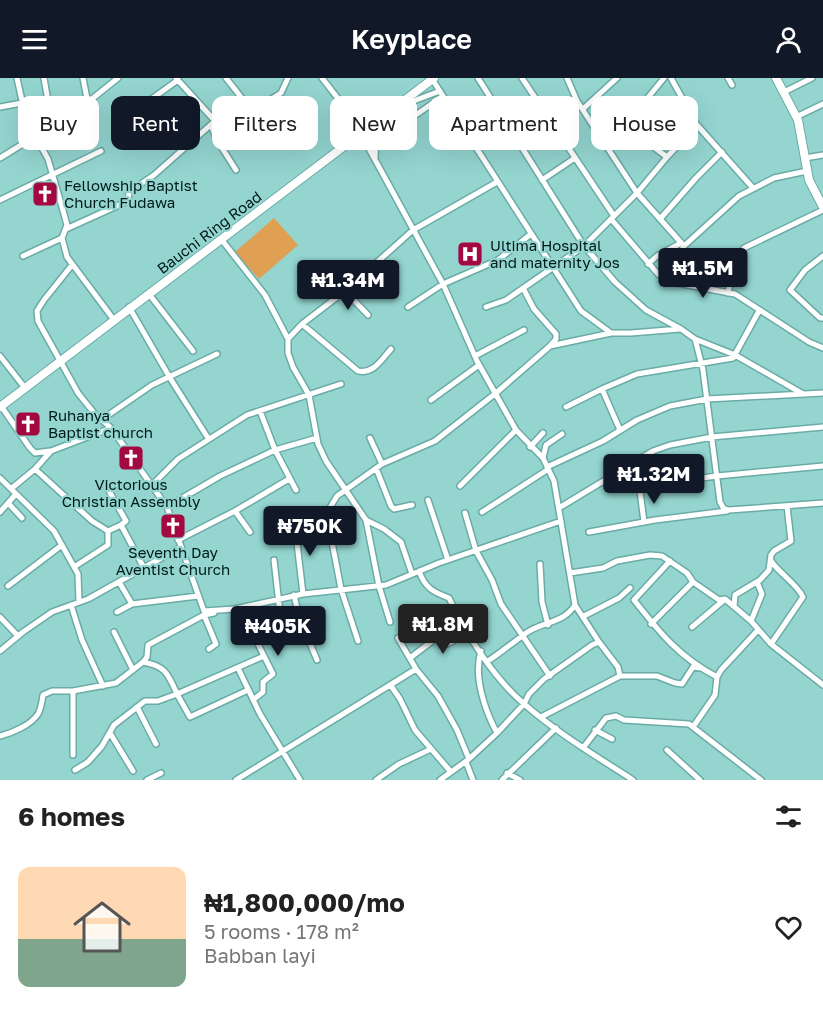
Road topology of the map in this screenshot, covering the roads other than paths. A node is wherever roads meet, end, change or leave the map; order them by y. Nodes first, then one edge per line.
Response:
1 (17, 78) edge
2 (44, 78) edge
3 (83, 78) edge
4 (118, 78) edge
5 (226, 78) edge
6 (288, 78) edge
7 (322, 78) edge
8 (433, 78) edge
9 (478, 78) edge
10 (522, 78) edge
11 (567, 78) edge
12 (617, 78) edge
13 (664, 78) edge
14 (671, 78) edge
15 (728, 78) edge
16 (776, 78) edge
17 (812, 78) edge
18 (177, 79) edge
19 (732, 85) dead end
20 (784, 92) junction
21 (441, 93) junction
22 (20, 96) edge
23 (47, 96) edge
24 (86, 96) edge
25 (97, 96) edge
26 (155, 96) edge
27 (240, 96) edge
28 (277, 96) edge
29 (335, 96) edge
30 (410, 96) edge
31 (649, 96) edge
32 (681, 96) edge
33 (417, 100) edge
34 (18, 104) edge
35 (823, 105) edge
36 (0, 107) edge
37 (583, 109) junction
38 (417, 113) edge
39 (796, 117) junction
40 (212, 122) edge
41 (591, 122) edge
42 (212, 124) edge
43 (698, 126) edge
44 (18, 147) edge
45 (42, 150) edge
46 (223, 150) edge
47 (339, 150) edge
48 (370, 150) edge
49 (376, 150) edge
50 (609, 150) edge
51 (657, 150) edge
52 (674, 150) edge
53 (101, 151) dead end
54 (722, 152) junction
55 (823, 154) edge
56 (667, 157) junction
57 (0, 158) edge
58 (575, 158) junction
59 (805, 158) junction
60 (375, 160) junction
61 (236, 170) dead end
62 (807, 171) junction
63 (53, 173) junction
64 (542, 180) junction
65 (497, 182) junction
66 (753, 188) junction
67 (637, 193) junction
68 (0, 200) edge
69 (823, 208) edge
70 (613, 217) junction
71 (660, 219) junction
72 (66, 229) junction
73 (413, 230) junction
74 (531, 234) junction
75 (62, 238) junction
76 (221, 239) junction
77 (682, 244) junction
78 (584, 246) junction
79 (23, 256) dead end
80 (823, 256) edge
81 (648, 264) junction
82 (72, 265) junction
83 (553, 267) junction
84 (672, 282) junction
85 (443, 285) junction
86 (523, 288) junction
87 (345, 291) junction
88 (728, 292) junction
89 (149, 294) junction
90 (408, 306) dead end
91 (486, 307) dead end
92 (129, 308) junction
93 (759, 311) junction
94 (368, 315) dead end
95 (823, 318) edge
96 (114, 320) junction
97 (302, 324) junction
98 (681, 329) junction
99 (524, 330) dead end
100 (611, 333) junction
101 (288, 339) junction
102 (694, 339) junction
103 (550, 346) junction
104 (823, 348) edge
105 (391, 349) dead end
106 (193, 351) dead end
107 (217, 354) dead end
108 (735, 355) junction
109 (0, 356) edge
110 (474, 356) junction
111 (61, 360) junction
112 (701, 363) junction
113 (479, 365) junction
114 (170, 378) junction
115 (341, 384) dead end
116 (25, 387) junction
117 (602, 389) junction
118 (496, 393) junction
119 (823, 393) edge
120 (804, 394) junction
121 (309, 395) junction
122 (707, 399) junction
123 (431, 400) dead end
124 (0, 406) edge
125 (566, 407) dead end
126 (260, 411) junction
127 (101, 420) junction
128 (823, 427) edge
129 (111, 428) junction
130 (516, 430) junction
131 (620, 430) junction
132 (543, 433) dead end
133 (562, 434) dead end
134 (712, 437) junction
135 (208, 438) junction
136 (317, 438) junction
137 (370, 438) dead end
138 (530, 447) junction
139 (275, 450) junction
140 (51, 451) junction
141 (642, 457) junction
142 (543, 458) junction
143 (382, 464) junction
144 (823, 466) edge
145 (376, 468) junction
146 (547, 468) junction
147 (35, 469) junction
148 (717, 476) junction
149 (0, 478) edge
150 (290, 479) junction
151 (104, 482) dead end
152 (656, 484) junction
153 (152, 485) junction
154 (459, 486) dead end
155 (345, 489) junction
156 (296, 490) dead end
157 (14, 491) junction
158 (428, 501) dead end
159 (8, 503) junction
160 (823, 503) edge
161 (412, 505) dead end
162 (787, 506) junction
163 (166, 507) junction
164 (559, 508) junction
165 (729, 510) junction
166 (0, 512) edge
167 (235, 512) junction
168 (482, 512) dead end
169 (465, 513) dead end
170 (22, 518) dead end
171 (366, 520) junction
172 (322, 521) junction
173 (561, 521) junction
174 (644, 522) junction
175 (121, 525) junction
176 (108, 531) junction
177 (250, 532) dead end
178 (589, 532) dead end
179 (178, 540) junction
180 (62, 545) junction
181 (181, 547) junction
182 (476, 551) junction
183 (274, 560) dead end
184 (448, 560) junction
185 (670, 561) junction
186 (771, 561) junction
187 (540, 564) dead end
188 (74, 567) junction
189 (144, 568) junction
190 (419, 571) junction
191 (570, 573) junction
192 (412, 574) junction
193 (119, 582) junction
194 (693, 582) junction
195 (757, 582) junction
196 (8, 585) dead end
197 (379, 586) junction
198 (630, 588) dead end
199 (341, 589) junction
200 (303, 594) junction
201 (294, 595) junction
202 (198, 596) junction
203 (278, 598) junction
204 (725, 599) junction
205 (79, 602) junction
206 (132, 604) junction
207 (71, 605) junction
208 (575, 605) junction
209 (734, 606) junction
210 (235, 609) junction
211 (225, 610) junction
212 (117, 612) dead end
213 (204, 615) junction
214 (0, 616) edge
215 (584, 616) junction
216 (751, 621) junction
217 (390, 622) dead end
218 (651, 624) junction
219 (548, 625) junction
220 (692, 627) dead end
221 (250, 628) junction
222 (758, 630) junction
223 (114, 632) dead end
224 (468, 633) junction
225 (18, 636) junction
226 (523, 636) junction
227 (398, 638) dead end
228 (358, 642) dead end
229 (599, 642) junction
230 (771, 644) junction
231 (208, 648) dead end
232 (0, 651) edge
233 (481, 651) junction
234 (264, 656) junction
235 (410, 658) junction
236 (317, 660) dead end
237 (488, 661) junction
238 (143, 662) junction
239 (238, 668) junction
240 (700, 668) junction
241 (416, 669) junction
242 (133, 670) junction
243 (550, 676) junction
244 (620, 676) junction
245 (717, 677) junction
246 (823, 685) edge
247 (103, 686) junction
248 (390, 686) junction
249 (248, 690) junction
250 (73, 691) junction
251 (177, 694) junction
252 (253, 700) junction
253 (524, 704) junction
254 (137, 707) junction
255 (541, 717) junction
256 (693, 727) junction
257 (556, 728) junction
258 (595, 730) junction
259 (497, 733) junction
260 (110, 734) junction
261 (0, 736) edge
262 (612, 739) dead end
263 (156, 744) dead end
264 (583, 748) junction
265 (431, 749) junction
266 (668, 750) dead end
267 (284, 751) junction
268 (73, 755) dead end
269 (468, 760) junction
270 (75, 770) dead end
271 (133, 771) dead end
272 (161, 772) dead end
273 (451, 772) junction
274 (507, 773) junction
275 (147, 780) edge
276 (236, 780) edge
277 (300, 780) edge
278 (376, 780) edge
279 (440, 780) edge
280 (473, 780) edge
281 (502, 780) edge
282 (520, 780) edge
283 (633, 780) edge
284 (700, 780) edge
285 (761, 780) edge

1 - 22 street
2 - 23 street
3 - 24 street
4 - 25 street
5 - 27 street
6 - 28 street
7 - 29 street
8 - 21 street
8 - 30 main road, Bauchi Ring Road
9 - 64 street
10 - 58 street
11 - 37 street
12 - 37 street
13 - 31 street
14 - 32 street
15 - 19 street
16 - 20 street
17 - 20 street
18 - 26 street
18 - 40 street
20 - 39 street
21 - 33 street
21 - 38 street
21 - 65 street
34 - 36 street
35 - 39 street
37 - 41 street
39 - 59 street
42 - 72 street
43 - 54 street
44 - 57 street
45 - 63 street
46 - 61 street
47 - 76 main road, Bauchi Ring Road
48 - 60 street
49 - 60 street
50 - 67 street
51 - 56 street
52 - 56 street
53 - 63 street
54 - 66 street
54 - 71 street
55 - 59 street
56 - 67 street
58 - 64 street
58 - 70 street
59 - 62 street
60 - 73 street
62 - 66 street
62 - 69 street
63 - 68 street
63 - 72 street
64 - 78 street
65 - 73 street
65 - 74 street
66 - 77 street
67 - 70 street
67 - 71 street
69 - 88 street
70 - 78 street
70 - 81 street
71 - 77 street
72 - 75 street
73 - 85 street
73 - 87 street
74 - 83 street
74 - 85 street
75 - 79 street
75 - 82 street
76 - 89 main road, Bauchi Ring Road
76 - 101 street
77 - 81 street
77 - 84 street
78 - 83 street
78 - 98 street
80 - 95 street
81 - 84 street
82 - 96 street
82 - 111 street
83 - 86 street
83 - 100 street
84 - 88 street
85 - 90 street
85 - 110 street
86 - 91 street
86 - 103 street
87 - 94 street
87 - 97 street
88 - 93 street
89 - 92 main road, Bauchi Ring Road
89 - 106 street
92 - 96 main road, Bauchi Ring Road
92 - 114 street
93 - 104 street
93 - 108 street
96 - 111 main road, Bauchi Ring Road
97 - 101 street
97 - 105 street
98 - 100 street
98 - 102 street
99 - 110 street
100 - 103 street
101 - 121 street
102 - 108 street
102 - 112 street
103 - 118 street
107 - 114 street
108 - 112 street
108 - 120 street
109 - 116 street
110 - 113 street
111 - 116 main road, Bauchi Ring Road
111 - 127 street
112 - 117 street
112 - 122 street
113 - 118 street
113 - 123 street
114 - 127 street
114 - 135 street
115 - 121 street
116 - 124 main road, Bauchi Ring Road
117 - 125 street
117 - 131 street
118 - 130 street
118 - 143 street
119 - 120 street
120 - 122 street
121 - 126 street
121 - 136 street
122 - 131 street
122 - 134 street
124 - 140 street
126 - 135 street
126 - 139 street
127 - 129 street
128 - 134 street
129 - 140 street
129 - 153 street
130 - 138 street
130 - 154 street
131 - 146 street
132 - 138 street
133 - 142 street
134 - 141 street
134 - 148 street
135 - 153 street
136 - 139 street
136 - 155 street
137 - 143 street
138 - 142 street
139 - 150 street
139 - 163 street
140 - 147 street
141 - 152 street
141 - 164 street
142 - 146 street
143 - 145 street
144 - 148 street
145 - 155 street
145 - 161 street
146 - 164 street
146 - 168 street
147 - 157 street
147 - 176 street
148 - 152 street
148 - 165 street
149 - 157 street
150 - 156 street
150 - 167 street
151 - 175 street
152 - 174 street
153 - 163 street
155 - 171 street
155 - 172 street
157 - 159 street
157 - 180 street
158 - 184 street
159 - 166 street
159 - 170 street
160 - 162 street
162 - 165 street
162 - 186 street
163 - 179 street
164 - 173 street
165 - 174 street
167 - 177 street
167 - 179 street
169 - 182 street
171 - 192 street
171 - 197 street
172 - 199 street
172 - 200 street
173 - 182 street
173 - 191 street
174 - 178 street
175 - 176 street
175 - 189 street
176 - 188 street
179 - 181 street
180 - 188 street
180 - 196 street
181 - 189 street
181 - 202 street
182 - 184 street
182 - 226 street
183 - 203 street
184 - 190 street
185 - 191 street
185 - 194 street
185 - 218 street
186 - 195 street
186 - 230 street
187 - 219 street
188 - 205 street
189 - 193 street
190 - 192 street
190 - 224 street
191 - 208 street
192 - 197 street
193 - 205 street
193 - 206 street
194 - 204 street
194 - 218 street
195 - 209 street
195 - 216 street
197 - 199 street
197 - 217 street
198 - 215 street
199 - 200 street
199 - 228 street
200 - 201 street
201 - 203 street
201 - 236 street
202 - 206 street
202 - 211 street
203 - 210 street
203 - 221 street
204 - 209 street
204 - 220 street
205 - 207 street
206 - 212 street
207 - 225 street
207 - 247 street
208 - 215 street
208 - 219 street
209 - 216 street
210 - 211 street
210 - 221 street
211 - 213 street
213 - 231 street
213 - 238 street
214 - 225 street
215 - 229 street
216 - 222 street
218 - 240 street
219 - 226 street
221 - 234 street
222 - 230 street
222 - 245 street
223 - 242 street
224 - 233 street
224 - 235 street
225 - 232 street
226 - 237 street
226 - 243 street
227 - 235 street
229 - 243 street
229 - 244 street
230 - 246 street
233 - 237 street
233 - 259 street
234 - 239 street
234 - 252 street
235 - 241 street
237 - 253 street
238 - 242 street
238 - 251 street
239 - 249 street
239 - 251 street
240 - 244 street
240 - 245 street
241 - 248 street
241 - 269 street
242 - 247 street
243 - 253 street
244 - 255 street
245 - 256 street
247 - 250 street
248 - 265 street
248 - 267 street
249 - 251 street
249 - 252 street
250 - 261 street
250 - 268 street
251 - 254 street
252 - 267 street
253 - 255 street
253 - 259 street
254 - 260 street
254 - 263 street
255 - 257 street
256 - 258 street
256 - 285 street
257 - 264 street
257 - 274 street
258 - 262 street
258 - 264 street
259 - 269 street
260 - 270 street
260 - 271 street
264 - 283 street
265 - 273 street
265 - 278 street
266 - 284 street
267 - 276 street
267 - 277 street
269 - 273 street
269 - 280 street
272 - 275 street
273 - 279 street
274 - 281 street
274 - 282 street

